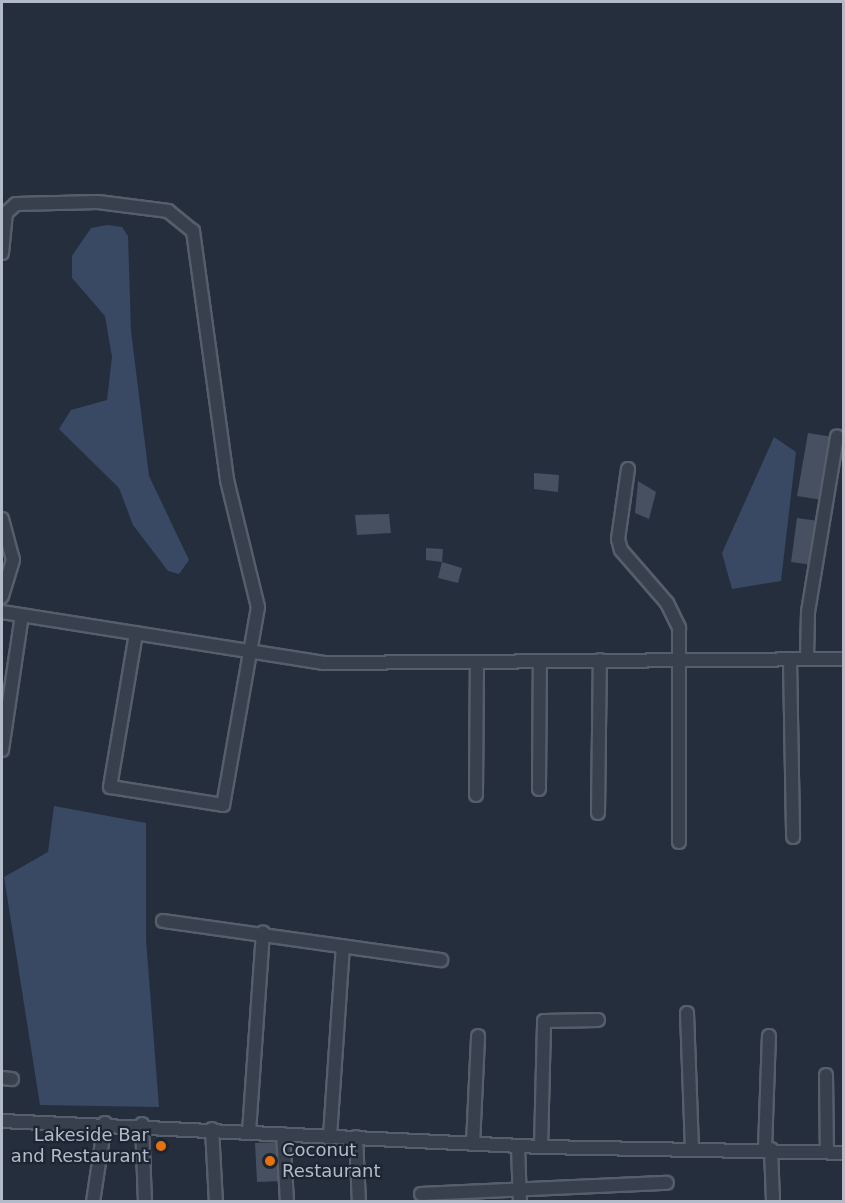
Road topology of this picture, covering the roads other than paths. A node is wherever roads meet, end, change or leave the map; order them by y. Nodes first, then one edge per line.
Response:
1 (2, 253) edge
2 (837, 435) dead end
3 (628, 470) dead end
4 (2, 519) edge
5 (2, 596) edge
6 (2, 612) edge
7 (22, 615) junction
8 (135, 633) junction
9 (251, 651) junction
10 (807, 658) junction
11 (676, 659) junction
12 (790, 659) junction
13 (843, 659) edge
14 (600, 660) junction
15 (540, 661) junction
16 (477, 662) junction
17 (2, 750) edge
18 (539, 789) dead end
19 (476, 795) dead end
20 (598, 813) dead end
21 (793, 837) dead end
22 (679, 842) dead end
23 (164, 921) dead end
24 (263, 932) junction
25 (343, 946) junction
26 (441, 960) dead end
27 (687, 1013) dead end
28 (598, 1020) dead end
29 (478, 1036) dead end
30 (769, 1036) dead end
31 (826, 1075) dead end
32 (2, 1121) edge
33 (105, 1122) junction
34 (142, 1124) junction
35 (212, 1129) junction
36 (249, 1132) junction
37 (283, 1134) junction
38 (330, 1136) junction
39 (356, 1137) junction
40 (473, 1144) junction
41 (518, 1146) junction
42 (541, 1147) junction
43 (692, 1147) junction
44 (768, 1149) junction
45 (827, 1152) junction
46 (843, 1152) edge
47 (667, 1183) dead end
48 (591, 1187) junction
49 (421, 1194) dead end
50 (520, 1196) edge
51 (93, 1202) edge
52 (145, 1202) edge
53 (216, 1202) edge
54 (287, 1202) edge
55 (359, 1202) edge
56 (591, 1202) edge
57 (773, 1202) edge

1 - 9 street
2 - 10 street
3 - 11 street
4 - 5 street
6 - 7 street
7 - 8 street
7 - 17 street
8 - 9 street
8 - 9 street
9 - 16 street
10 - 12 street
10 - 13 street
11 - 12 street
11 - 14 street
11 - 22 street
12 - 21 street
14 - 15 street
14 - 20 street
15 - 16 street
15 - 18 street
16 - 19 street
23 - 24 street
24 - 25 street
24 - 36 street
25 - 26 street
25 - 38 street
27 - 43 street
28 - 42 street
29 - 40 street
30 - 44 street
31 - 45 street
32 - 33 street
33 - 34 street
33 - 51 street
34 - 35 street
34 - 52 street
35 - 36 street
35 - 53 street
36 - 37 street
37 - 38 street
37 - 54 street
38 - 39 street
39 - 40 street
39 - 55 street
40 - 41 street
41 - 42 street
41 - 50 street
42 - 43 street
43 - 44 street
44 - 45 street
44 - 57 street
45 - 46 street
47 - 48 street
48 - 50 street
48 - 56 street
49 - 50 street

